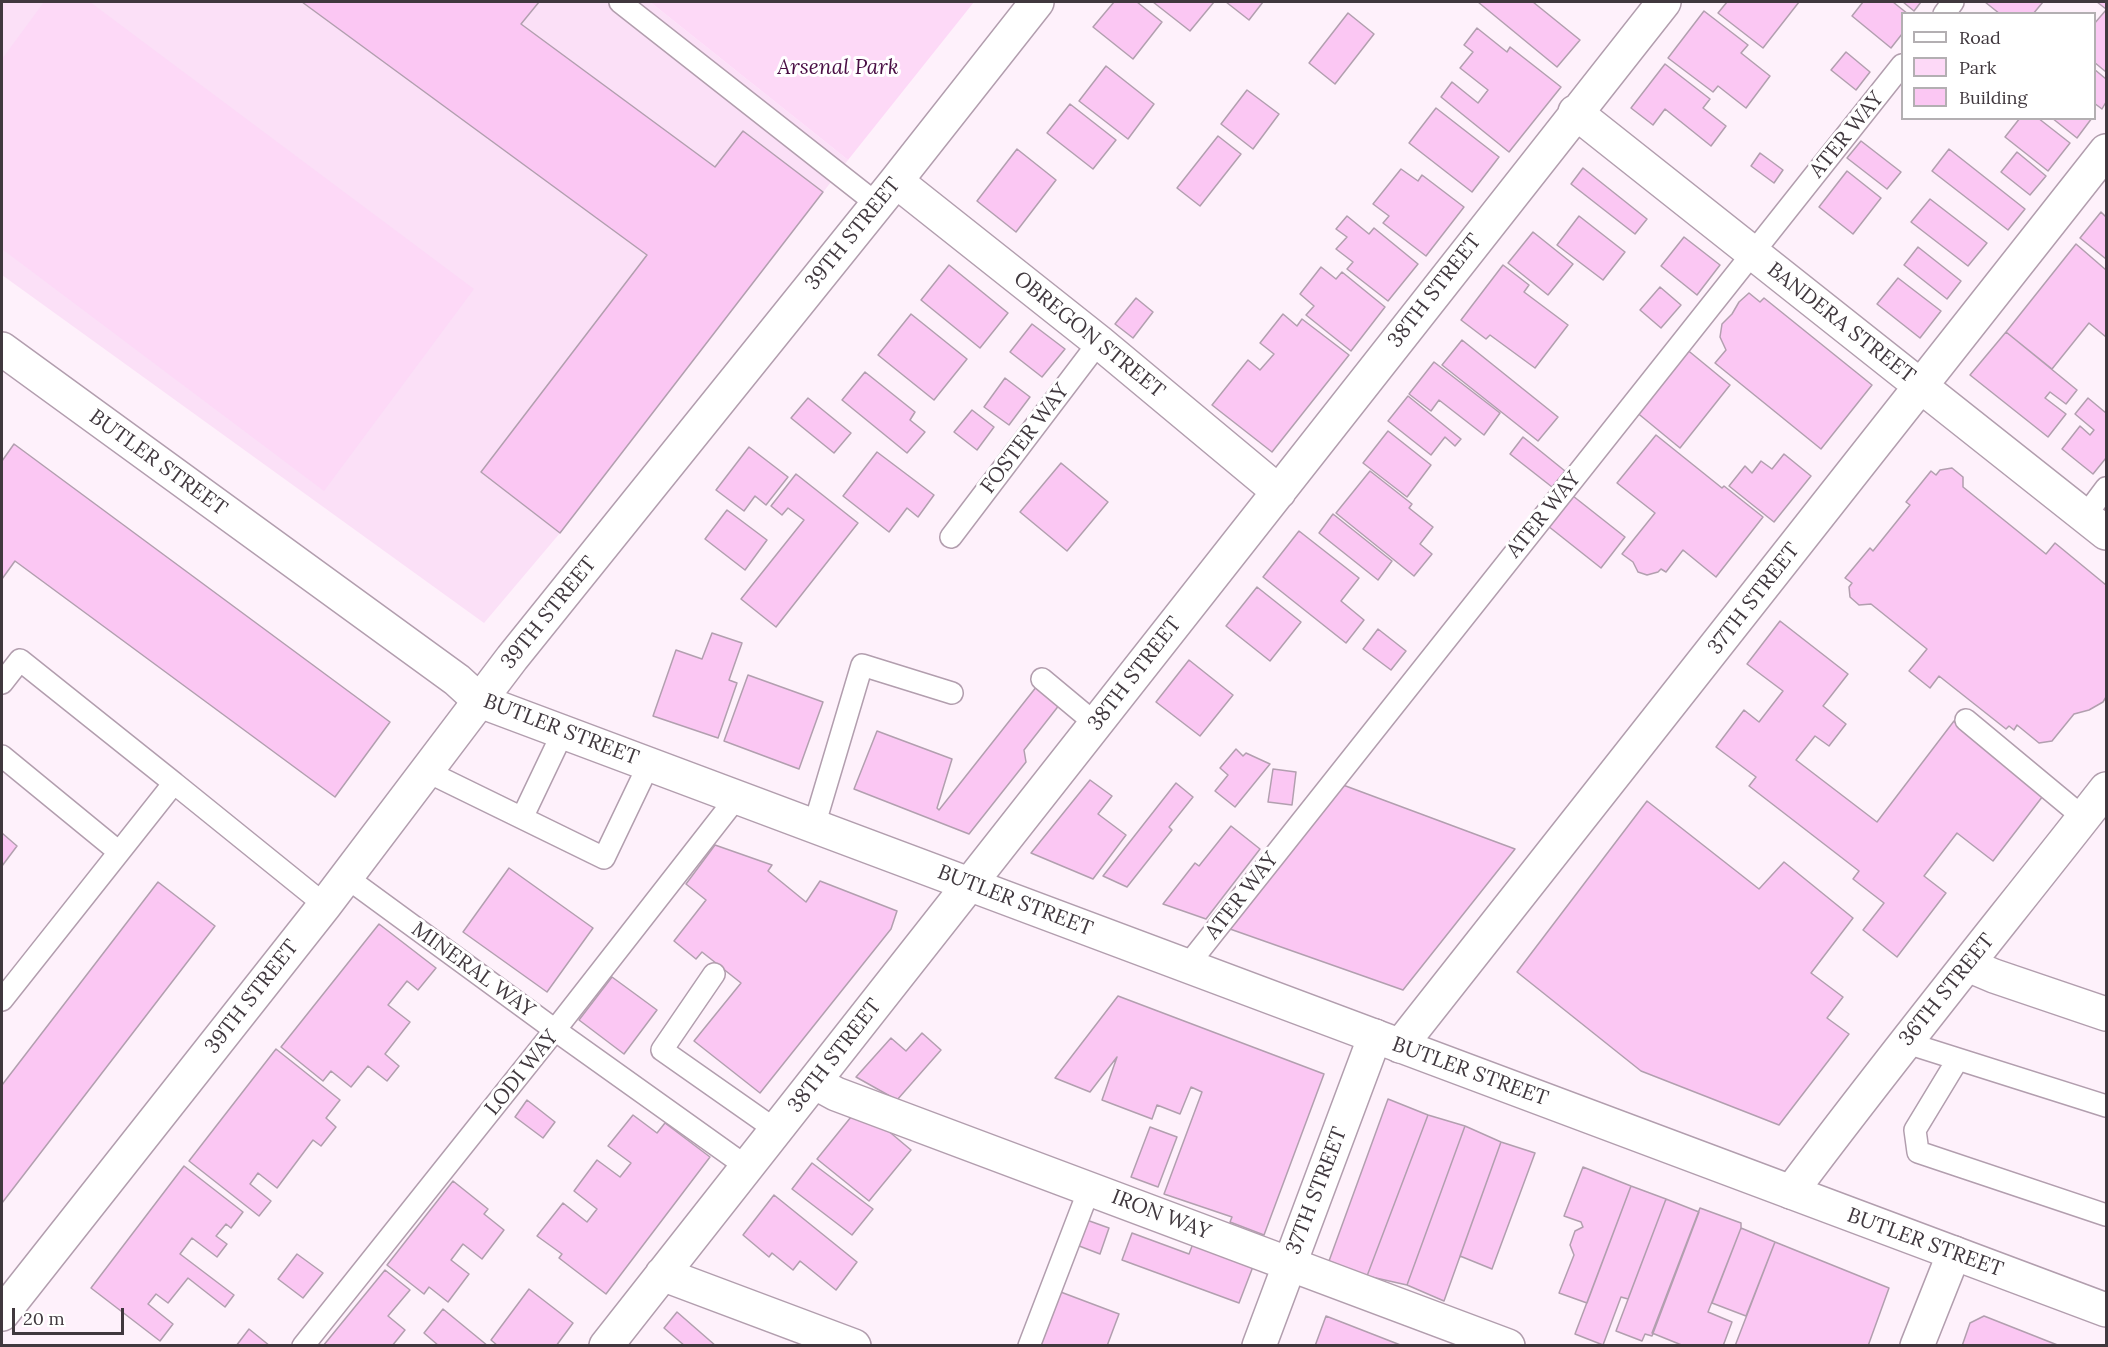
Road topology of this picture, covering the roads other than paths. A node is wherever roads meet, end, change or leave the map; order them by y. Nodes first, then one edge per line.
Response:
1 (620, 2) edge
2 (1037, 2) edge
3 (1664, 2) edge
4 (1901, 66) edge
5 (1575, 112) junction
6 (2106, 151) edge
7 (887, 193) junction
8 (1753, 253) junction
9 (1099, 342) junction
10 (2, 350) edge
11 (1922, 387) junction
12 (2106, 488) edge
13 (1279, 492) junction
14 (2096, 524) edge
15 (951, 537) dead end
16 (1042, 679) dead end
17 (2, 682) edge
18 (952, 693) dead end
19 (480, 701) junction
20 (1966, 720) dead end
21 (1096, 724) junction
22 (563, 732) junction
23 (2, 756) edge
24 (649, 764) junction
25 (426, 771) junction
26 (174, 783) junction
27 (2106, 789) edge
28 (737, 797) junction
29 (522, 818) junction
30 (2084, 818) junction
31 (814, 826) junction
32 (120, 852) junction
33 (346, 877) junction
34 (969, 884) junction
35 (325, 905) junction
36 (1968, 965) junction
37 (1187, 966) junction
38 (714, 974) dead end
39 (2, 1000) edge
40 (2106, 1014) edge
41 (555, 1030) junction
42 (1387, 1041) junction
43 (1904, 1042) junction
44 (1958, 1059) junction
45 (814, 1082) junction
46 (2106, 1106) edge
47 (776, 1130) junction
48 (747, 1167) junction
49 (1090, 1187) junction
50 (1791, 1192) junction
51 (2106, 1215) edge
52 (1954, 1253) junction
53 (1290, 1264) junction
54 (662, 1274) junction
55 (2106, 1310) edge
56 (2, 1314) edge
57 (303, 1346) edge
58 (606, 1346) edge
59 (854, 1346) edge
60 (1029, 1346) edge
61 (1259, 1346) edge
62 (1508, 1346) edge
63 (1917, 1346) edge

1 - 7 lane
2 - 7 street, 39TH STREET
3 - 5 street, 38TH STREET
4 - 8 lane, ATER WAY
5 - 8 street, BANDERA STREET
5 - 13 street, 38TH STREET
6 - 11 street, 37TH STREET
7 - 9 street, OBREGON STREET
7 - 19 street, 39TH STREET
8 - 11 street, BANDERA STREET
8 - 37 lane, ATER WAY
9 - 13 street, OBREGON STREET
9 - 15 lane, FOSTER WAY
10 - 19 street, BUTLER STREET
11 - 14 street, BANDERA STREET
11 - 42 street, 37TH STREET
12 - 14 lane
13 - 21 street, 38TH STREET
16 - 21 lane
17 - 26 lane
18 - 31 lane
19 - 22 street, BUTLER STREET
19 - 25 street, 39TH STREET
20 - 30 lane
21 - 34 street, 38TH STREET
22 - 24 street, BUTLER STREET
22 - 29 lane
23 - 32 lane
24 - 28 street, BUTLER STREET
24 - 29 lane
25 - 29 lane
25 - 33 street, 39TH STREET
26 - 32 lane
26 - 35 lane
27 - 30 street, 36TH STREET
28 - 31 street, BUTLER STREET
28 - 41 lane, LODI WAY
30 - 36 street, 36TH STREET
31 - 34 street, BUTLER STREET
32 - 39 lane
33 - 35 street, 39TH STREET
33 - 41 lane, MINERAL WAY
34 - 37 street, BUTLER STREET
34 - 45 street, 38TH STREET
35 - 56 street, 39TH STREET
36 - 40 street
36 - 43 street, 36TH STREET
37 - 42 street, BUTLER STREET
38 - 47 lane
41 - 48 lane, MINERAL WAY
41 - 57 lane, LODI WAY
42 - 50 street, BUTLER STREET
42 - 53 street, 37TH STREET
43 - 44 lane
43 - 50 street, 36TH STREET
44 - 46 lane
44 - 51 lane
45 - 47 street, 38TH STREET
45 - 49 street, IRON WAY
47 - 48 street, 38TH STREET
48 - 54 street, 38TH STREET
49 - 53 street, IRON WAY
49 - 60 lane
50 - 52 street, BUTLER STREET
52 - 55 street, BUTLER STREET
52 - 63 street
53 - 61 street, 37TH STREET
53 - 62 street, IRON WAY
54 - 58 street, 38TH STREET
54 - 59 street

